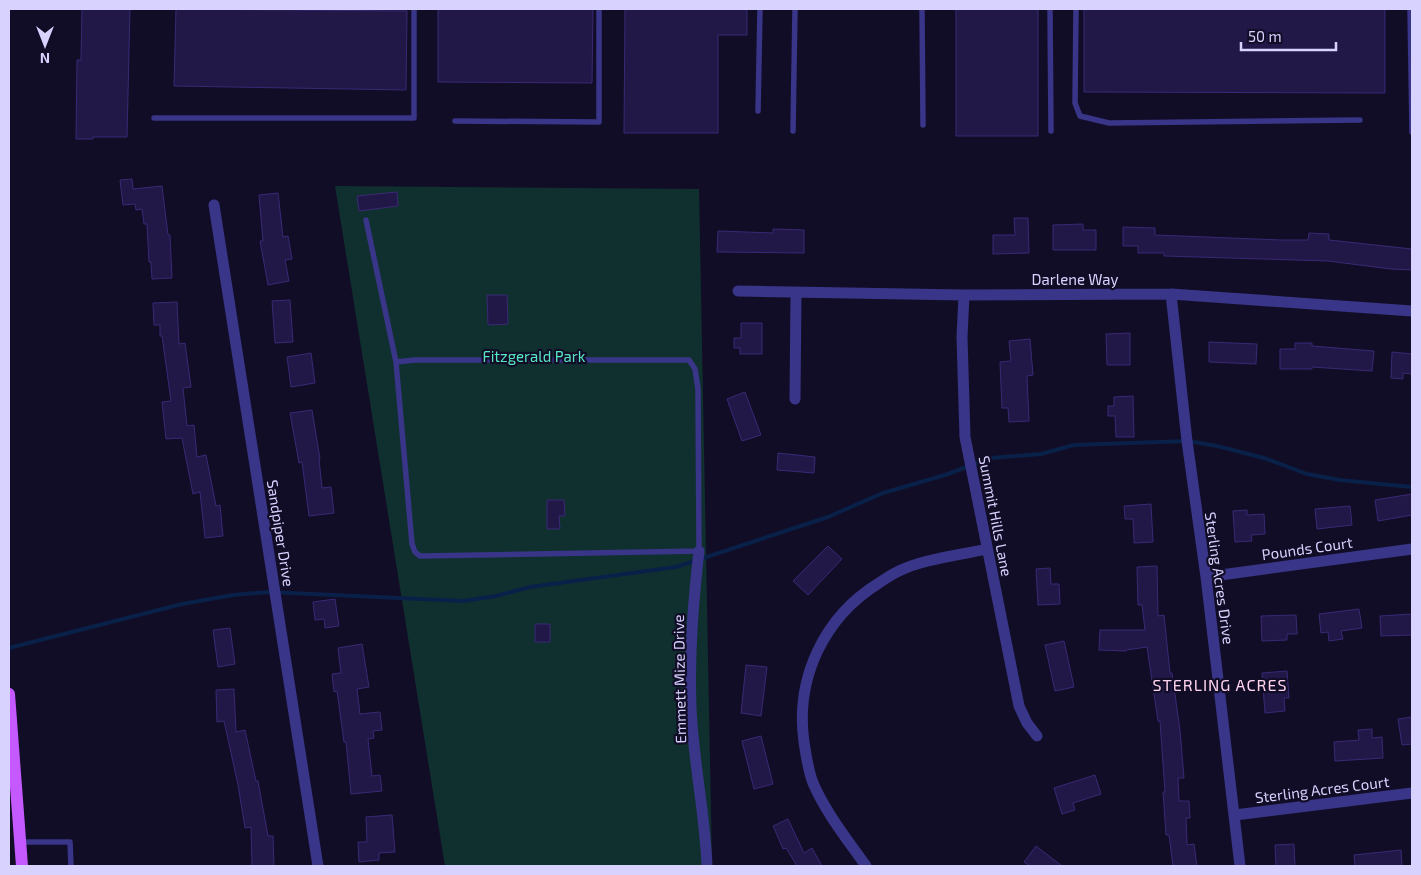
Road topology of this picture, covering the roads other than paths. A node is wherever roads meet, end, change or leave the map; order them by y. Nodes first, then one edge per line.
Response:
1 (414, 9) edge
2 (599, 9) edge
3 (760, 9) edge
4 (795, 9) edge
5 (922, 9) edge
6 (1050, 9) edge
7 (1076, 9) edge
8 (1410, 9) edge
9 (758, 111) dead end
10 (154, 118) dead end
11 (1360, 120) dead end
12 (455, 122) dead end
13 (922, 125) dead end
14 (794, 131) dead end
15 (1051, 131) dead end
16 (1412, 132) edge
17 (214, 205) dead end
18 (366, 220) dead end
19 (738, 291) dead end
20 (796, 293) junction
21 (964, 294) junction
22 (1171, 294) junction
23 (1412, 311) edge
24 (396, 362) junction
25 (795, 399) dead end
26 (987, 549) junction
27 (1412, 549) edge
28 (699, 551) junction
29 (1206, 577) junction
30 (9, 694) edge
31 (1037, 736) dead end
32 (11, 749) edge
33 (1412, 793) edge
34 (1235, 816) junction
35 (20, 842) junction
36 (22, 866) edge
37 (71, 866) edge
38 (318, 866) edge
39 (707, 866) edge
40 (866, 866) edge
41 (1240, 866) edge

1 - 10 lane
2 - 12 lane
3 - 9 lane
4 - 14 lane
5 - 13 lane
6 - 15 lane
7 - 11 lane
8 - 16 lane
17 - 38 street, Sandpiper Drive
18 - 24 lane
19 - 20 street, Darlene Way
20 - 21 street, Darlene Way
20 - 25 street
21 - 22 street, Darlene Way
21 - 26 street, Summit Hills Lane
22 - 23 street, Darlene Way
22 - 29 street, Sterling Acres Drive
24 - 28 lane
24 - 28 lane
26 - 31 street, Summit Hills Lane
26 - 40 street
27 - 29 street, Pounds Court
28 - 39 street, Emmett Mize Drive
29 - 34 street, Sterling Acres Drive
30 - 32 main road
32 - 35 main road
33 - 34 street, Sterling Acres Court
34 - 41 street, Sterling Acres Drive
35 - 36 main road
35 - 37 lane

